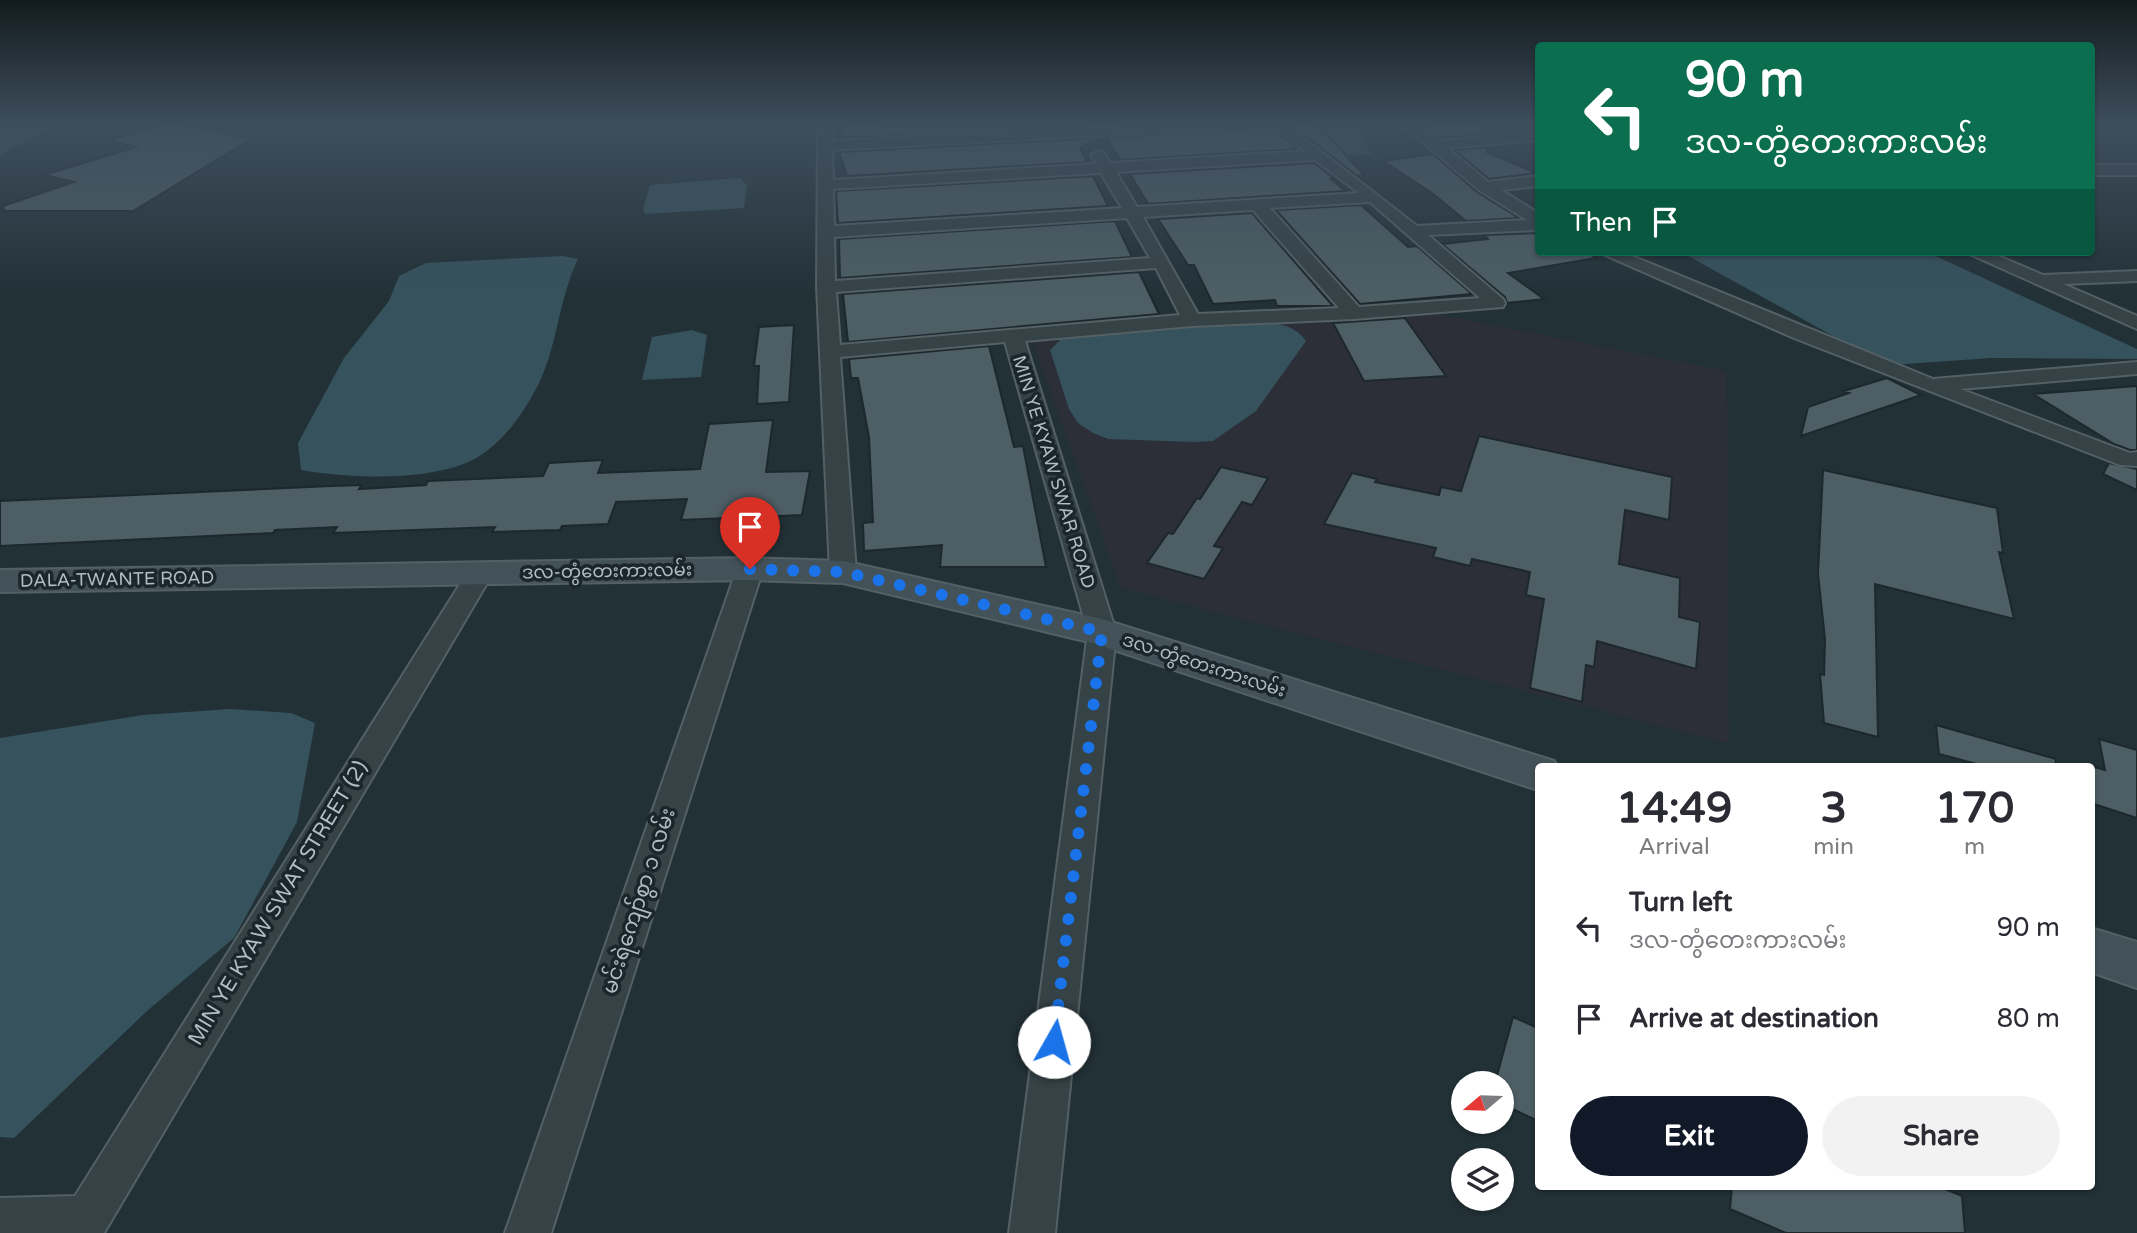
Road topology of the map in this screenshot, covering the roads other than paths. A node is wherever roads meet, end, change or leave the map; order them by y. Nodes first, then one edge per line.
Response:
1 (867, 183) edge
2 (1115, 183) edge
3 (1354, 183) edge
4 (1480, 183) edge
5 (1524, 183) edge
6 (826, 185) joint
7 (1485, 187) junction
8 (1374, 197) junction
9 (1258, 205) junction
10 (1133, 213) junction
11 (1535, 221) edge
12 (1535, 223) edge
13 (1413, 231) junction
14 (826, 232) junction
15 (1616, 256) edge
16 (1984, 256) edge
17 (1162, 262) junction
18 (2137, 276) edge
19 (2042, 279) junction
20 (826, 287) junction
21 (1354, 313) junction
22 (1192, 320) junction
23 (2137, 323) edge
24 (1013, 335) junction
25 (830, 352) junction
26 (2137, 368) edge
27 (1928, 384) junction
28 (2137, 459) edge
29 (750, 569) junction
30 (843, 572) junction
31 (480, 573) junction
32 (234, 578) joint
33 (0, 581) edge
34 (1102, 632) junction
35 (1535, 772) edge
36 (2095, 951) edge
37 (2137, 965) edge
38 (0, 1221) edge
39 (82, 1226) edge
40 (528, 1233) edge
41 (1032, 1233) edge

1 - 6 street
2 - 10 street
3 - 8 street
4 - 7 street
5 - 7 street
6 - 14 street
7 - 11 street
8 - 9 street
8 - 13 street
9 - 10 street
9 - 21 street
10 - 14 street
10 - 17 street
12 - 13 street
13 - 21 street
14 - 20 street
15 - 27 street
16 - 19 street
17 - 20 street
17 - 22 street
18 - 19 street
19 - 23 street
20 - 25 street
21 - 22 street
22 - 24 street
24 - 25 street
24 - 34 street, MIN YE KYAW SWAR ROAD
25 - 30 street
26 - 27 street
27 - 28 street
29 - 30 main road, ဒလ-တွံတေးကားလမ်း
29 - 31 main road, ဒလ-တွံတေးကားလမ်း
29 - 40 street, မင်းရဲကျော်စွာ ၁ လမ်း
30 - 34 main road, ဒလ-တွံတေးကားလမ်း
31 - 32 main road, ဒလ-တွံတေးကားလမ်း
31 - 39 street, MIN YE KYAW SWAT STREET (2)
32 - 33 main road, DALA-TWANTE ROAD
34 - 35 main road, ဒလ-တွံတေးကားလမ်း
34 - 41 street, MIN YE KYAW SWAR ROAD
36 - 37 main road
38 - 39 street

